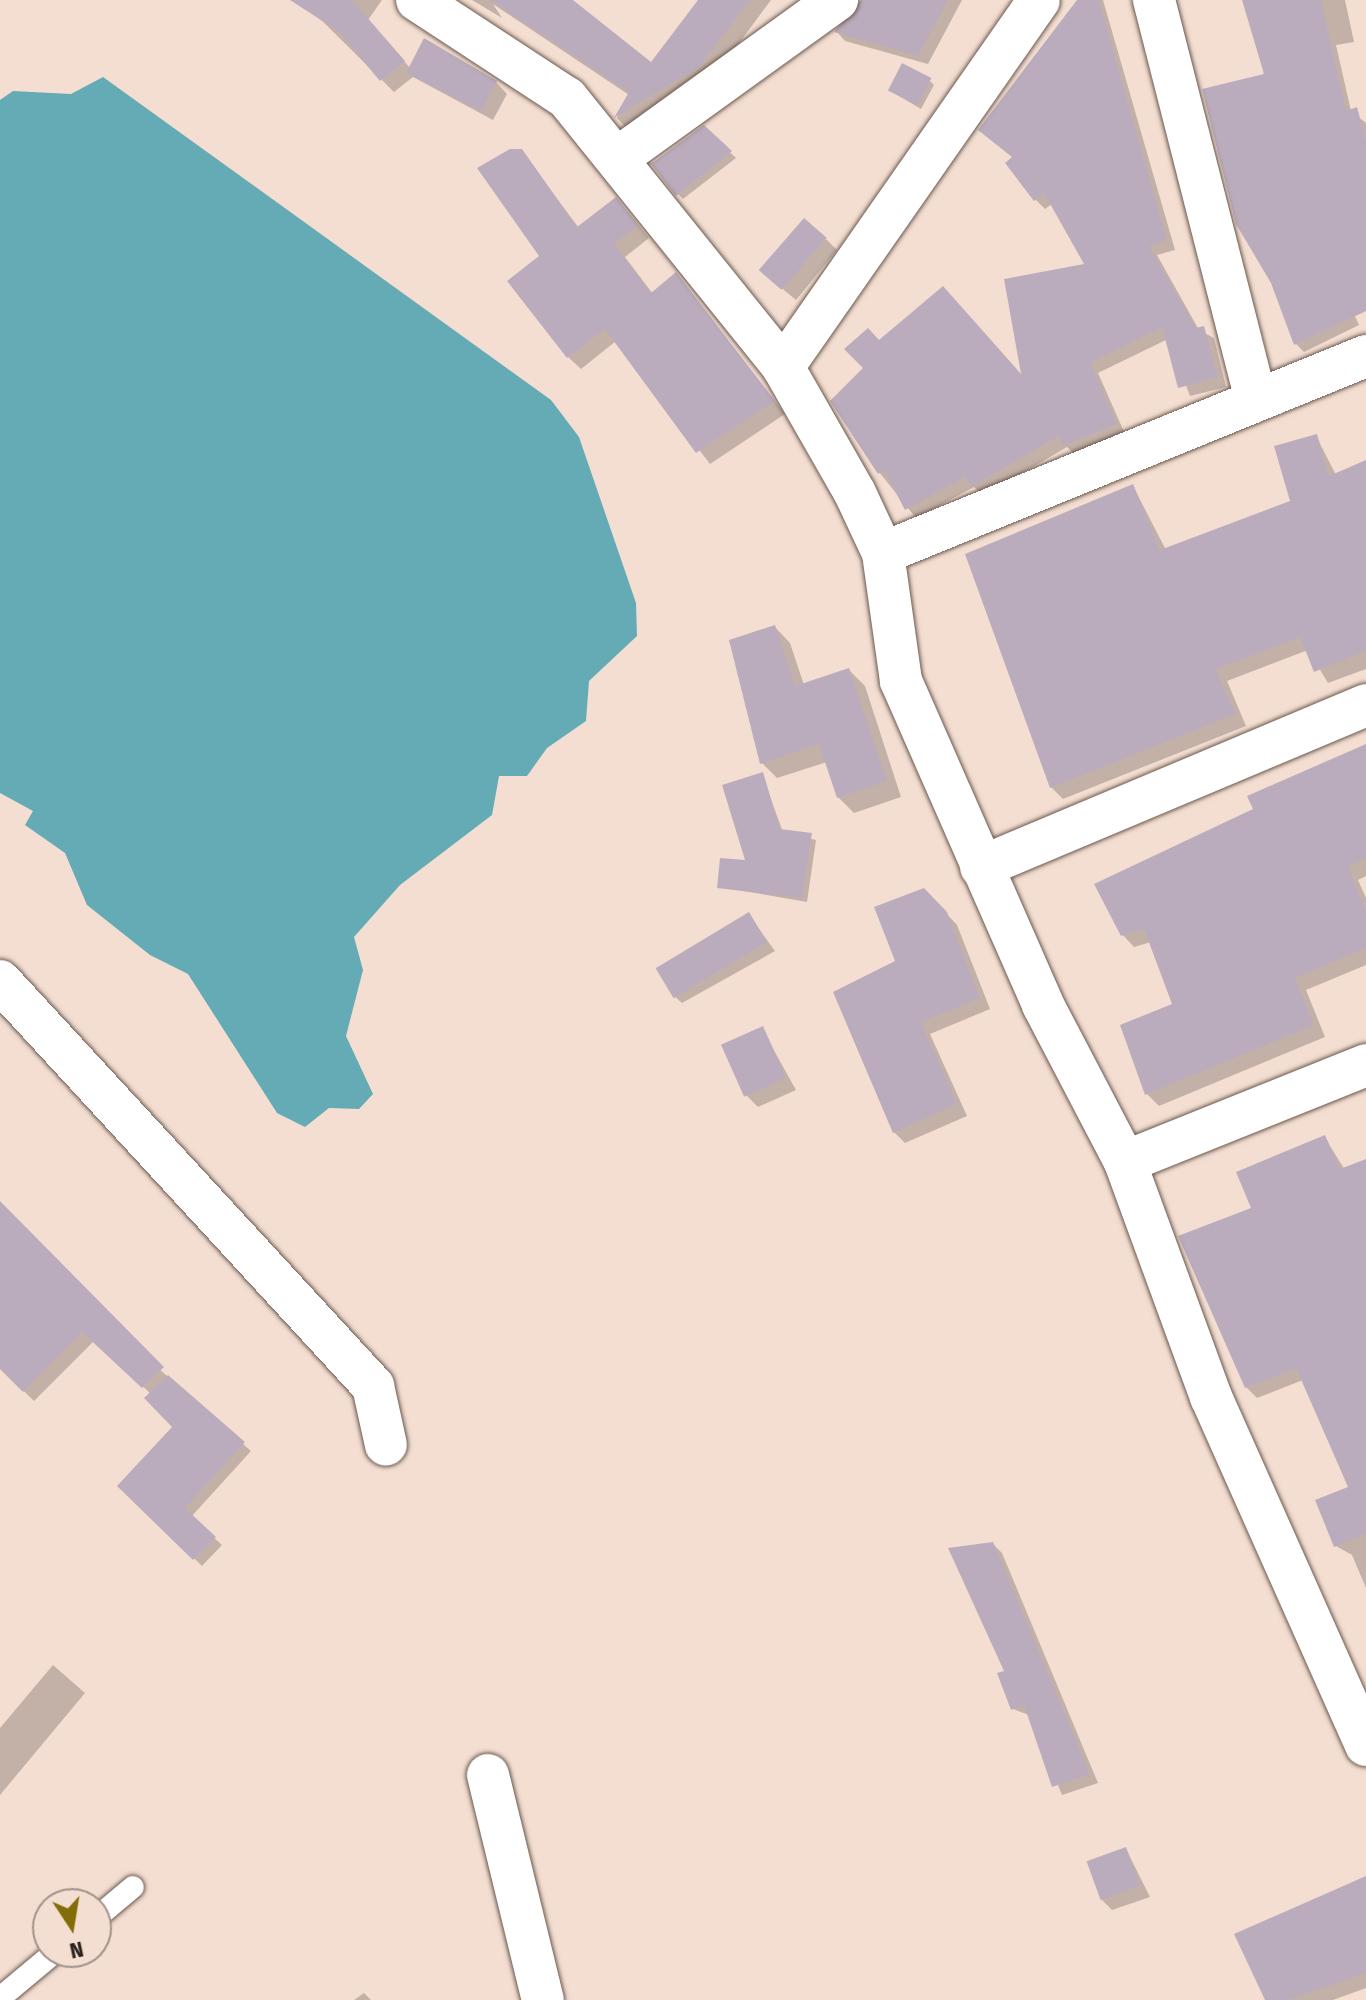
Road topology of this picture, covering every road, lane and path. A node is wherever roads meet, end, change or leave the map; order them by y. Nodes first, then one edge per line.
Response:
1 (417, 0) edge
2 (837, 0) edge
3 (1039, 0) edge
4 (1154, 0) edge
5 (619, 157) junction
6 (1366, 356) edge
7 (783, 367) junction
8 (1255, 397) junction
9 (883, 553) junction
10 (1366, 705) edge
11 (981, 867) junction
12 (0, 981) edge
13 (1366, 1065) edge
14 (1125, 1162) junction
15 (386, 1445) dead end
16 (1366, 1745) edge
17 (488, 1775) dead end
18 (133, 1887) dead end
19 (112, 1905) edge
20 (36, 1968) edge
21 (0, 1998) edge
22 (543, 2000) edge

1 - 5 street
2 - 5 street
3 - 7 street
4 - 8 street
5 - 7 street
6 - 8 street
7 - 9 street
8 - 9 street
9 - 11 street
10 - 11 street
11 - 14 street
12 - 15 street
13 - 14 street
14 - 16 street
17 - 22 street
18 - 19 lane
20 - 21 lane

